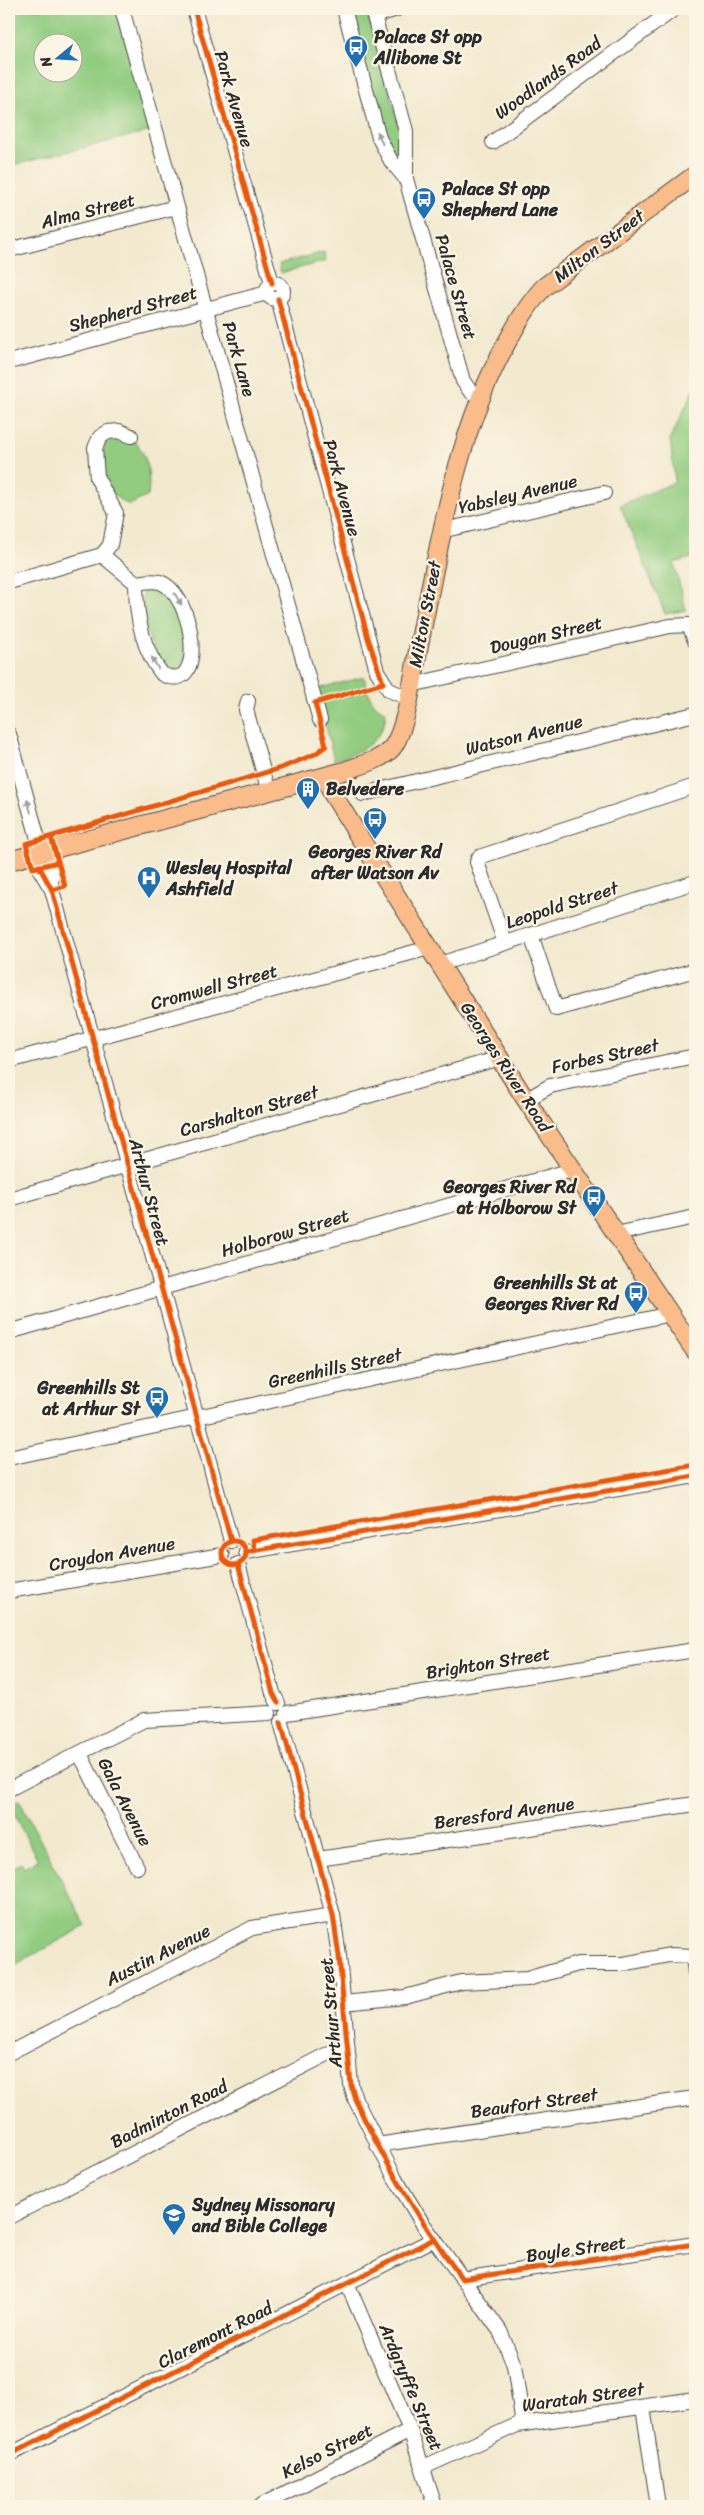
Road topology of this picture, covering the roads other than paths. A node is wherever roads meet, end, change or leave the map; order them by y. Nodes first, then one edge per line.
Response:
1 (122, 9) edge
2 (194, 9) edge
3 (344, 9) edge
4 (397, 9) edge
5 (674, 9) edge
6 (373, 12) edge
7 (493, 142) dead end
8 (695, 175) edge
9 (406, 179) junction
10 (176, 208) junction
11 (9, 250) edge
12 (272, 292) junction
13 (206, 309) junction
14 (9, 362) edge
15 (480, 396) junction
16 (131, 436) dead end
17 (604, 493) dead end
18 (441, 531) junction
19 (102, 554) junction
20 (9, 582) edge
21 (136, 583) junction
22 (692, 625) edge
23 (695, 641) edge
24 (410, 692) junction
25 (248, 701) dead end
26 (695, 714) edge
27 (320, 720) dead end
28 (9, 734) edge
29 (326, 777) junction
30 (695, 786) edge
31 (269, 792) junction
32 (363, 794) dead end
33 (42, 853) junction
34 (9, 861) edge
35 (695, 882) edge
36 (52, 890) junction
37 (531, 934) junction
38 (506, 943) junction
39 (429, 948) junction
40 (440, 964) junction
41 (695, 970) edge
42 (93, 1040) junction
43 (695, 1056) edge
44 (500, 1058) junction
45 (9, 1061) edge
46 (526, 1100) junction
47 (128, 1165) junction
48 (572, 1170) junction
49 (9, 1199) edge
50 (695, 1217) edge
51 (616, 1234) junction
52 (162, 1289) junction
53 (670, 1314) junction
54 (9, 1332) edge
55 (695, 1351) edge
56 (197, 1417) junction
57 (9, 1458) edge
58 (695, 1476) edge
59 (231, 1541) junction
60 (246, 1552) junction
61 (222, 1555) junction
62 (238, 1564) junction
63 (9, 1591) edge
64 (695, 1650) edge
65 (278, 1713) junction
66 (80, 1754) junction
67 (9, 1789) edge
68 (695, 1804) edge
69 (318, 1859) junction
70 (137, 1867) dead end
71 (333, 1916) junction
72 (694, 1957) edge
73 (695, 1973) edge
74 (343, 2003) junction
75 (347, 2044) junction
76 (9, 2053) edge
77 (695, 2098) edge
78 (377, 2145) junction
79 (9, 2217) edge
80 (434, 2239) junction
81 (695, 2245) edge
82 (462, 2279) junction
83 (347, 2283) junction
84 (695, 2399) edge
85 (643, 2407) junction
86 (524, 2424) junction
87 (410, 2430) junction
88 (9, 2455) edge
89 (424, 2467) junction
90 (260, 2506) edge
91 (436, 2506) edge
92 (658, 2506) edge

1 - 10 street, Park Lane
2 - 12 street, Park Avenue
9 -> 3 street, Palace Street
4 - 6 street
5 - 7 street, Woodlands Road
6 - 9 street, Palace Street
8 - 15 main road, Milton Street
9 - 15 street, Palace Street
10 - 11 street, Alma Street
10 - 13 street, Park Lane
12 - 13 street, Shepherd Street
12 - 24 street, Park Avenue
13 - 14 street, Shepherd Street
13 - 27 street, Park Lane
15 - 18 main road, Milton Street
16 - 19 street
17 - 18 street, Yabsley Avenue
18 - 24 main road, Milton Street
19 - 20 street
19 - 21 street
21 -> 21 street
22 - 23 street
22 - 24 street, Dougan Street
24 - 29 main road, Milton Street
25 - 31 street
26 - 32 street, Watson Avenue
33 -> 28 street, Arthur Street
29 - 31 main road, Milton Street
29 - 39 main road, Georges River Road
30 - 38 street
31 - 33 main road, Milton Street
33 - 34 main road, Milton Street
33 - 36 street, Arthur Street
33 - 36 street, Arthur Street
35 - 37 street, Leopold Street
36 - 42 street, Arthur Street
37 - 38 street, Leopold Street
37 - 41 street
38 - 40 street, Leopold Street
39 - 40 main road, Georges River Road
39 - 42 street, Cromwell Street
40 - 44 main road, Georges River Road
42 - 45 street, Cromwell Street
42 - 47 street, Arthur Street
43 - 46 street, Forbes Street
44 - 46 main road, Georges River Road
44 - 47 street, Carshalton Street
46 - 48 main road, Georges River Road
47 - 49 street, Carshalton Street
47 - 52 street, Arthur Street
48 - 51 main road, Georges River Road
48 - 52 street, Holborow Street
50 - 51 street
51 - 53 main road, Georges River Road
52 - 54 street, Holborow Street
52 - 56 street, Arthur Street
53 - 55 main road, Georges River Road
53 - 56 street, Greenhills Street
56 - 57 street, Greenhills Street
56 - 59 street, Arthur Street
58 - 60 street
59 - 60 street
59 - 61 street
60 - 62 street
61 - 62 street
61 - 63 street, Croydon Avenue
62 - 65 street, Arthur Street
64 - 65 street, Brighton Street
65 - 66 street, Brighton Street
65 - 69 street, Arthur Street
66 - 67 street, Brighton Street
66 - 70 street, Gala Avenue
68 - 69 street, Beresford Avenue
69 - 71 street, Arthur Street
71 - 74 street, Arthur Street
71 - 76 street, Austin Avenue
72 - 73 street
72 - 74 street
74 - 75 street, Arthur Street
75 - 78 street, Arthur Street
75 - 79 street, Badminton Road
77 - 78 street, Beaufort Street
78 - 80 street, Arthur Street
80 - 82 street, Arthur Street
80 - 83 street, Claremont Road
81 - 82 street, Boyle Street
82 - 86 street, Arthur Street
83 - 87 street, Ardgryffe Street
83 - 88 street, Claremont Road
84 - 85 street, Waratah Street
85 - 86 street, Waratah Street
85 - 92 street
86 - 89 street, Waratah Street
87 - 89 street, Ardgryffe Street
87 - 90 street, Kelso Street
89 - 91 street, Ardgryffe Street

